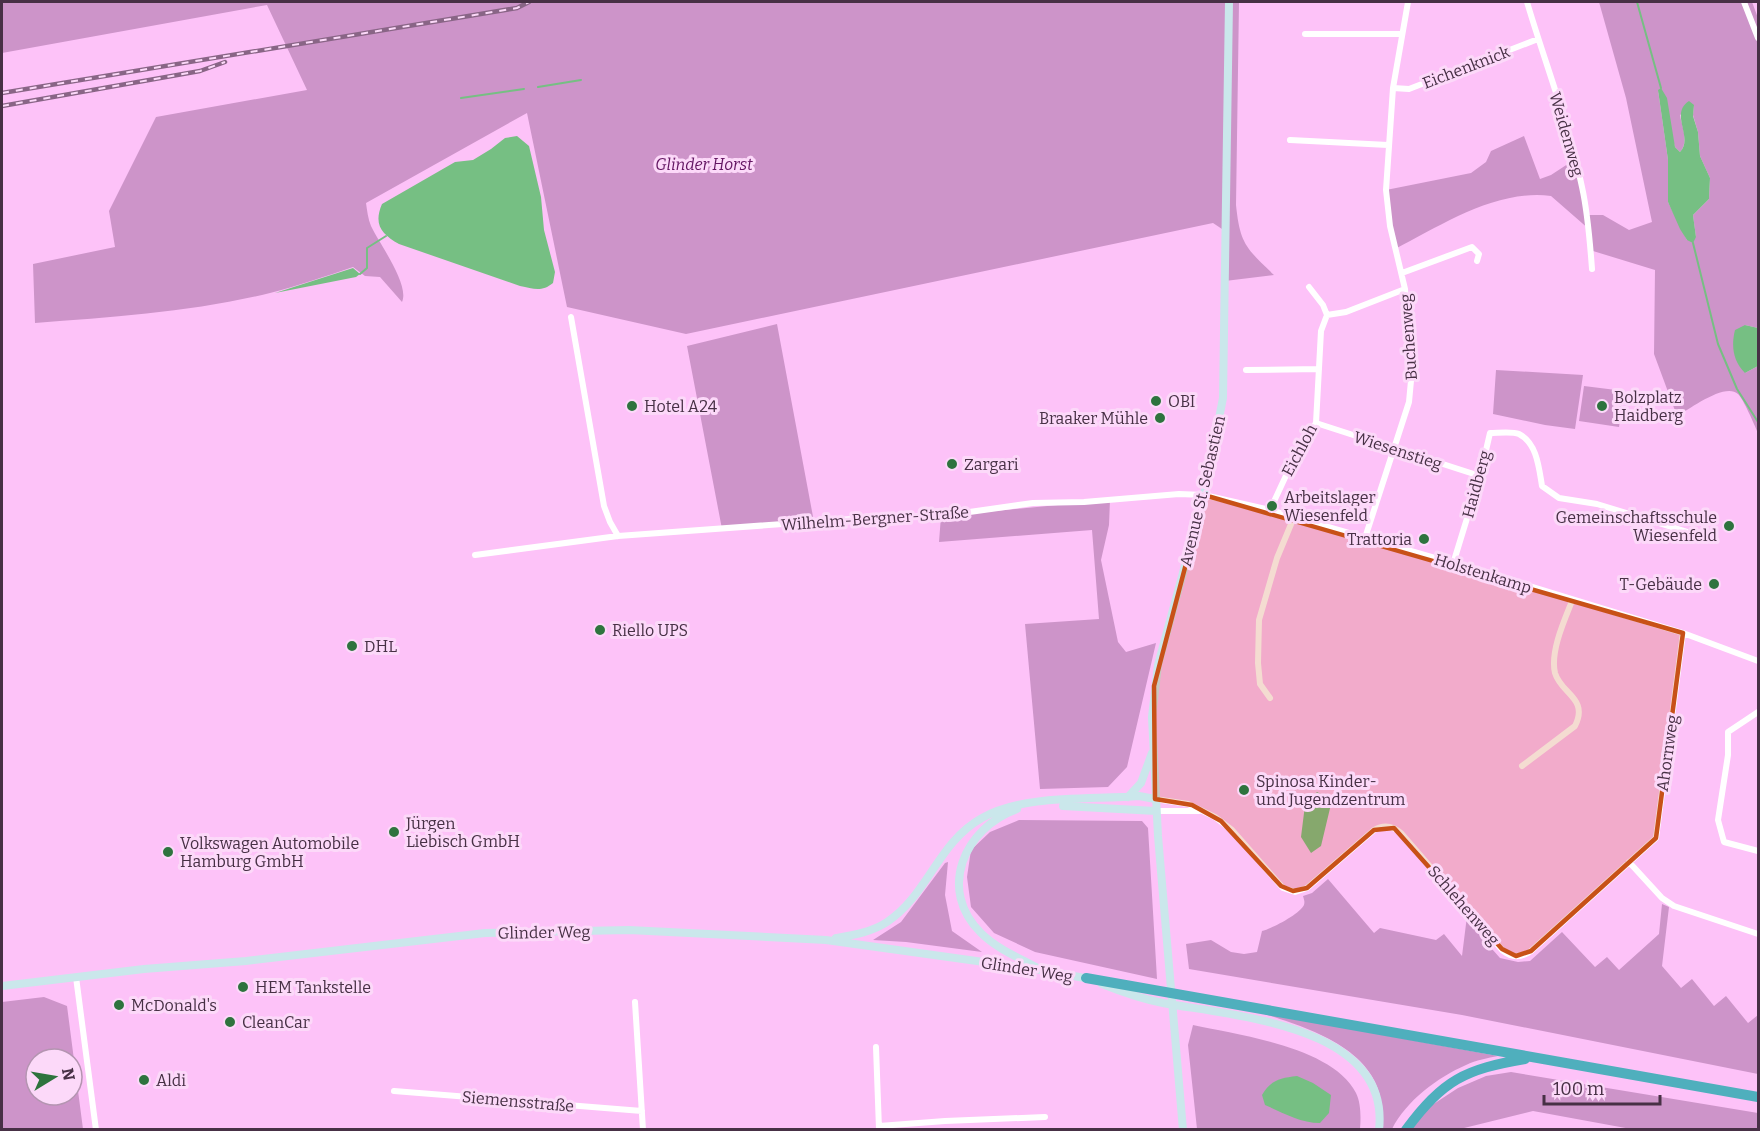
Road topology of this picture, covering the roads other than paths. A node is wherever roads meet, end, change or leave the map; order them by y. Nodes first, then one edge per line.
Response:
1 (1230, 2) edge
2 (1408, 2) edge
3 (1527, 2) edge
4 (1743, 2) edge
5 (1305, 34) dead end
6 (1402, 34) junction
7 (1758, 35) edge
8 (1538, 39) junction
9 (1393, 88) junction
10 (1290, 140) dead end
11 (1388, 145) junction
12 (1477, 261) dead end
13 (1592, 269) dead end
14 (1402, 273) junction
15 (1309, 286) dead end
16 (1405, 288) junction
17 (1327, 315) junction
18 (571, 317) dead end
19 (1318, 369) junction
20 (1246, 370) dead end
21 (1316, 423) junction
22 (1395, 450) junction
23 (1480, 476) junction
24 (1204, 495) junction
25 (1270, 510) junction
26 (1294, 517) junction
27 (1691, 533) dead end
28 (618, 536) junction
29 (1365, 538) junction
30 (475, 555) dead end
31 (1453, 564) junction
32 (1572, 601) junction
33 (1683, 633) junction
34 (1758, 661) edge
35 (1270, 698) dead end
36 (1758, 712) edge
37 (1153, 751) junction
38 (1522, 766) dead end
39 (1128, 797) junction
40 (1155, 799) junction
41 (1156, 811) junction
42 (1214, 817) junction
43 (1758, 851) edge
44 (1629, 862) junction
45 (1758, 934) edge
46 (826, 940) junction
47 (1041, 970) junction
48 (76, 977) junction
49 (1086, 978) junction
50 (2, 986) edge
51 (635, 1002) dead end
52 (876, 1047) dead end
53 (1534, 1057) junction
54 (394, 1091) dead end
55 (1758, 1097) edge
56 (642, 1111) junction
57 (1045, 1117) dead end
58 (879, 1128) edge
59 (96, 1130) edge
60 (643, 1130) edge
61 (1183, 1130) edge
62 (1379, 1130) edge
63 (1406, 1130) edge

1 - 24 main road, Avenue St. Sebastien
2 - 6 street, Buchenweg
3 - 8 street, Weidenweg
4 - 7 street
5 - 6 street
6 - 9 street, Buchenweg
8 - 9 street, Eichenknick
8 - 13 street, Weidenweg
9 - 11 street, Buchenweg
10 - 11 street
11 - 14 street, Buchenweg
12 - 14 street, Buchenweg
14 - 16 street, Buchenweg
15 - 17 street
16 - 17 street
16 - 22 street, Buchenweg
17 - 19 street, Eichloh
18 - 28 street
19 - 20 street
19 - 21 street, Eichloh
21 - 22 street, Wiesenstieg
21 - 25 street, Eichloh
22 - 23 street, Wiesenstieg
22 - 29 street, Buchenweg
23 - 27 street, Haidberg
23 - 31 street, Haidberg
24 - 25 street, Holstenkamp
24 - 28 street, Wilhelm-Bergner-Straße
24 - 37 main road, Avenue St. Sebastien
25 - 26 street, Holstenkamp
26 - 29 street, Holstenkamp
26 - 35 street
28 - 30 street, Wilhelm-Bergner-Straße
29 - 31 street, Holstenkamp
31 - 32 street, Holstenkamp
32 - 33 street, Holstenkamp
32 - 38 street
33 - 34 street, Holstenkamp
33 - 44 street, Ahornweg
36 - 43 street
37 - 39 main road
37 - 40 main road, Avenue St. Sebastien
39 - 40 main road
39 - 46 main road
40 - 41 main road, Avenue St. Sebastien
40 - 42 street, Schlehenweg
41 - 42 street, Schlehenweg
41 - 47 main road
41 - 61 main road, Avenue St. Sebastien
42 - 44 street, Schlehenweg
44 - 45 street
46 - 47 main road, Glinder Weg
46 - 48 main road, Glinder Weg
47 - 49 main road, Glinder Weg
48 - 50 main road, Glinder Weg
48 - 59 street
49 - 53 highway
49 - 62 main road, Glinder Weg
51 - 56 street
52 - 58 street
53 - 55 highway
53 - 63 highway
54 - 56 street, Siemensstraße
56 - 60 street
57 - 58 street

